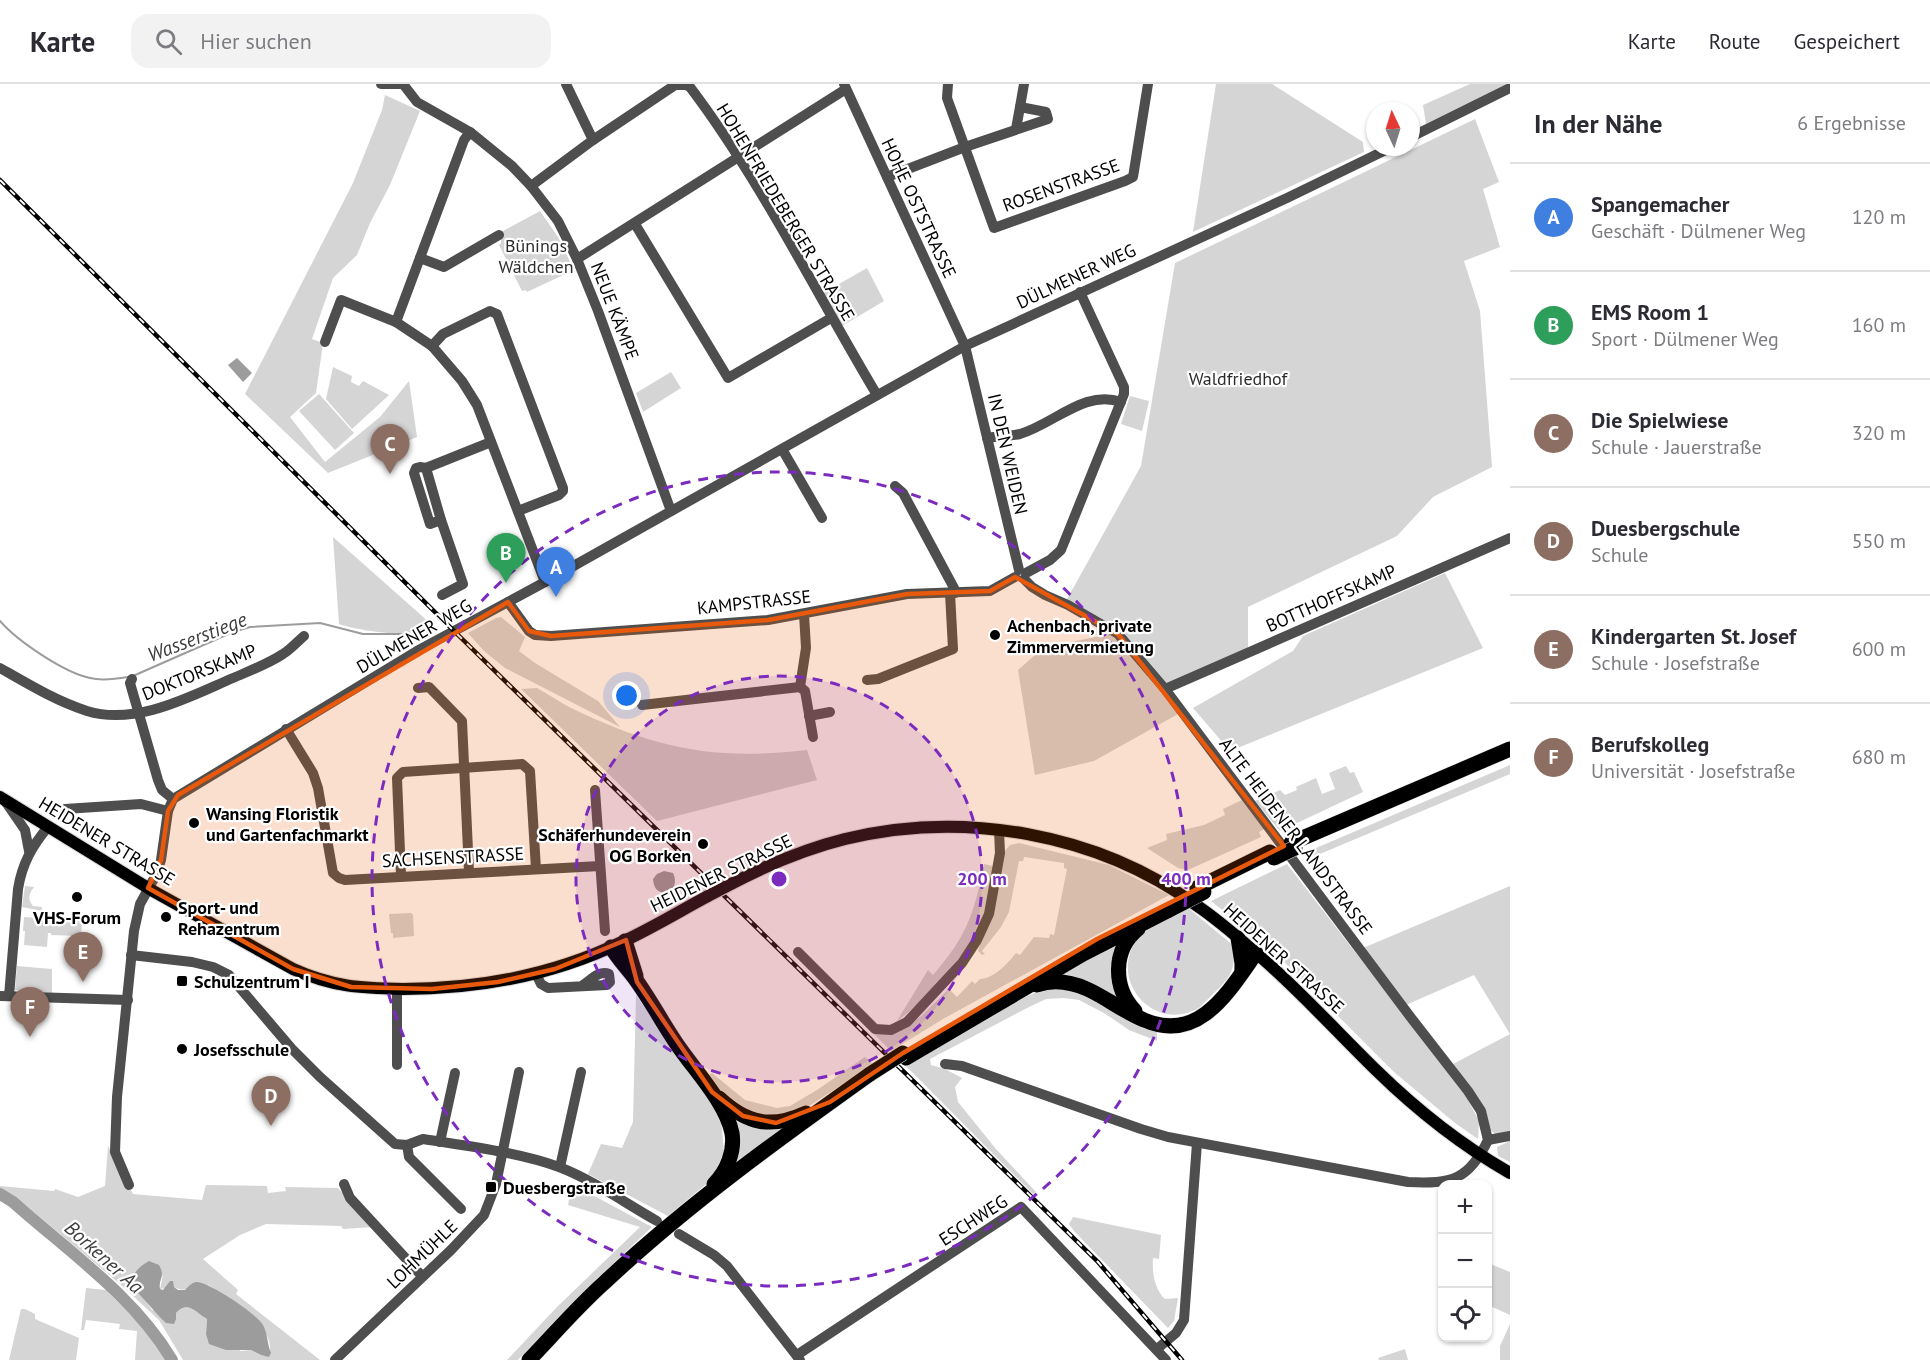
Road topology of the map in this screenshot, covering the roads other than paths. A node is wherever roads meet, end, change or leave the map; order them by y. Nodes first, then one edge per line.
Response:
1 (381, 84) edge
2 (401, 84) edge
3 (566, 84) edge
4 (679, 84) edge
5 (948, 84) edge
6 (1024, 84) edge
7 (1148, 84) edge
8 (845, 87) edge
9 (1510, 88) edge
10 (1020, 107) junction
11 (1016, 129) junction
12 (470, 132) junction
13 (1420, 133) edge
14 (593, 140) junction
15 (965, 147) junction
16 (1373, 156) edge
17 (737, 157) junction
18 (887, 177) junction
19 (531, 186) junction
20 (635, 224) junction
21 (499, 236) dead end
22 (420, 258) junction
23 (577, 259) junction
24 (1080, 292) junction
25 (831, 318) junction
26 (396, 322) junction
27 (325, 342) dead end
28 (432, 346) junction
29 (965, 346) junction
30 (877, 395) junction
31 (1121, 402) junction
32 (987, 438) junction
33 (491, 442) junction
34 (782, 449) junction
35 (895, 486) dead end
36 (518, 511) junction
37 (671, 511) junction
38 (822, 518) dead end
39 (1510, 538) edge
40 (1021, 575) junction
41 (545, 582) junction
42 (952, 593) junction
43 (442, 595) dead end
44 (508, 602) junction
45 (804, 614) junction
46 (304, 636) dead end
47 (0, 668) edge
48 (132, 679) dead end
49 (867, 680) dead end
50 (800, 687) junction
51 (417, 688) dead end
52 (1165, 689) junction
53 (642, 705) dead end
54 (830, 712) dead end
55 (138, 713) junction
56 (809, 716) junction
57 (286, 729) junction
58 (813, 737) dead end
59 (1510, 749) edge
60 (1510, 756) edge
61 (464, 768) junction
62 (595, 790) dead end
63 (3, 799) edge
64 (173, 799) junction
65 (65, 809) dead end
66 (168, 811) junction
67 (48, 827) junction
68 (999, 830) junction
69 (1293, 846) junction
70 (29, 851) junction
71 (600, 866) junction
72 (536, 869) junction
73 (469, 872) junction
74 (401, 876) junction
75 (148, 888) junction
76 (1166, 907) junction
77 (605, 931) dead end
78 (1238, 938) junction
79 (618, 944) junction
80 (798, 952) dead end
81 (131, 955) junction
82 (1260, 956) junction
83 (1242, 972) junction
84 (536, 974) junction
85 (583, 985) dead end
86 (1230, 988) junction
87 (397, 989) junction
88 (4, 996) edge
89 (1010, 996) junction
90 (128, 1000) junction
91 (1143, 1020) junction
92 (904, 1056) junction
93 (945, 1064) dead end
94 (397, 1065) dead end
95 (519, 1072) dead end
96 (581, 1072) dead end
97 (454, 1073) dead end
98 (872, 1076) junction
99 (712, 1092) junction
100 (830, 1102) junction
101 (1510, 1136) edge
102 (1488, 1140) junction
103 (440, 1142) junction
104 (1197, 1143) junction
105 (407, 1145) junction
106 (502, 1153) junction
107 (1480, 1155) junction
108 (560, 1167) junction
109 (1510, 1173) edge
110 (344, 1184) dead end
111 (129, 1185) dead end
112 (461, 1209) dead end
113 (680, 1217) junction
114 (657, 1221) dead end
115 (679, 1234) dead end
116 (422, 1276) junction
117 (1157, 1349) junction
118 (798, 1358) edge
119 (335, 1360) edge
120 (529, 1360) edge
121 (538, 1360) edge
122 (1166, 1360) edge

1 - 2 street
2 - 12 street, NEUE KÄMPE
3 - 14 street
4 - 14 street, HOHENFRIEDEBERGER STRASSE
4 - 17 street, HOHENFRIEDEBERGER STRASSE
5 - 15 street
6 - 10 street
7 - 15 street, ROSENSTRASSE
8 - 17 street
8 - 18 street, HOHE OSTSTRASSE
9 - 13 street
10 - 11 street
10 - 11 street
11 - 15 street
12 - 19 street, NEUE KÄMPE
12 - 22 street
14 - 19 street, HOHENFRIEDEBERGER STRASSE
15 - 18 street
16 - 24 street, DÜLMENER WEG
17 - 20 street
17 - 25 street, HOHENFRIEDEBERGER STRASSE
18 - 29 street, HOHE OSTSTRASSE
19 - 23 street, NEUE KÄMPE
20 - 23 street
20 - 25 street
21 - 22 street
22 - 26 street
23 - 37 street, NEUE KÄMPE
24 - 29 street, DÜLMENER WEG
24 - 31 street
25 - 30 street, HOHENFRIEDEBERGER STRASSE
26 - 27 street
26 - 28 street
28 - 33 street
28 - 36 street
29 - 30 street, DÜLMENER WEG
29 - 32 street, IN DEN WEIDEN
30 - 34 street, DÜLMENER WEG
31 - 32 street
31 - 40 street, KAMPSTRASSE
32 - 40 street, IN DEN WEIDEN
33 - 36 street
33 - 43 street
34 - 37 street, DÜLMENER WEG
34 - 38 street
35 - 42 street
36 - 41 street
37 - 41 street, DÜLMENER WEG
39 - 52 street, BOTTHOFFSKAMP
40 - 42 street, KAMPSTRASSE
40 - 52 street, ALTE HEIDENER LANDSTRASSE
41 - 44 street, DÜLMENER WEG
42 - 45 street, KAMPSTRASSE
42 - 49 street
44 - 45 street, KAMPSTRASSE
44 - 57 street, DÜLMENER WEG
45 - 50 street
46 - 55 street, DOKTORSKAMP
47 - 55 street, DOKTORSKAMP
48 - 55 street
50 - 53 street
50 - 56 street
51 - 61 street
52 - 102 street, ALTE HEIDENER LANDSTRASSE
54 - 56 street
55 - 64 street
56 - 58 street
57 - 64 street, DÜLMENER WEG
57 - 74 street, SACHSENSTRASSE
59 - 69 highway
60 - 69 highway
61 - 72 street
61 - 73 street
61 - 74 street
62 - 71 street
63 - 67 main road, HEIDENER STRASSE
63 - 70 street
64 - 66 street
65 - 66 street
66 - 75 street
67 - 70 street
67 - 75 main road, HEIDENER STRASSE
68 - 78 main road, HEIDENER STRASSE
68 - 79 main road, HEIDENER STRASSE, bridge
68 - 80 street
69 - 76 highway, bridge
70 - 88 street
71 - 72 street, SACHSENSTRASSE
71 - 77 street
72 - 73 street, SACHSENSTRASSE
73 - 74 street, SACHSENSTRASSE
75 - 81 street
75 - 87 main road, HEIDENER STRASSE
76 - 89 highway
76 - 91 highway
76 - 92 highway
78 - 82 main road, HEIDENER STRASSE
78 - 83 highway
79 - 84 main road, HEIDENER STRASSE
79 - 99 highway
81 - 90 street
81 - 105 street
82 - 83 highway
82 - 86 highway
82 - 107 main road, HEIDENER STRASSE
83 - 86 highway
84 - 85 street
84 - 87 main road, HEIDENER STRASSE
86 - 91 highway
87 - 94 street
88 - 90 street
89 - 91 highway
89 - 92 highway
90 - 111 street
92 - 98 highway
93 - 104 street
95 - 106 street, LOHMÜHLE
96 - 108 street
97 - 103 street
98 - 100 highway
98 - 121 highway
99 - 100 highway
99 - 113 highway
100 - 113 highway
101 - 102 street
102 - 107 street
103 - 105 street
103 - 106 street
104 - 107 street
104 - 117 street
105 - 112 street
106 - 108 street
106 - 116 street, LOHMÜHLE
107 - 109 main road, HEIDENER STRASSE
108 - 114 street
110 - 116 street
113 - 120 highway
115 - 118 street
116 - 119 street, LOHMÜHLE
117 - 118 street, ESCHWEG
117 - 122 street, ESCHWEG

